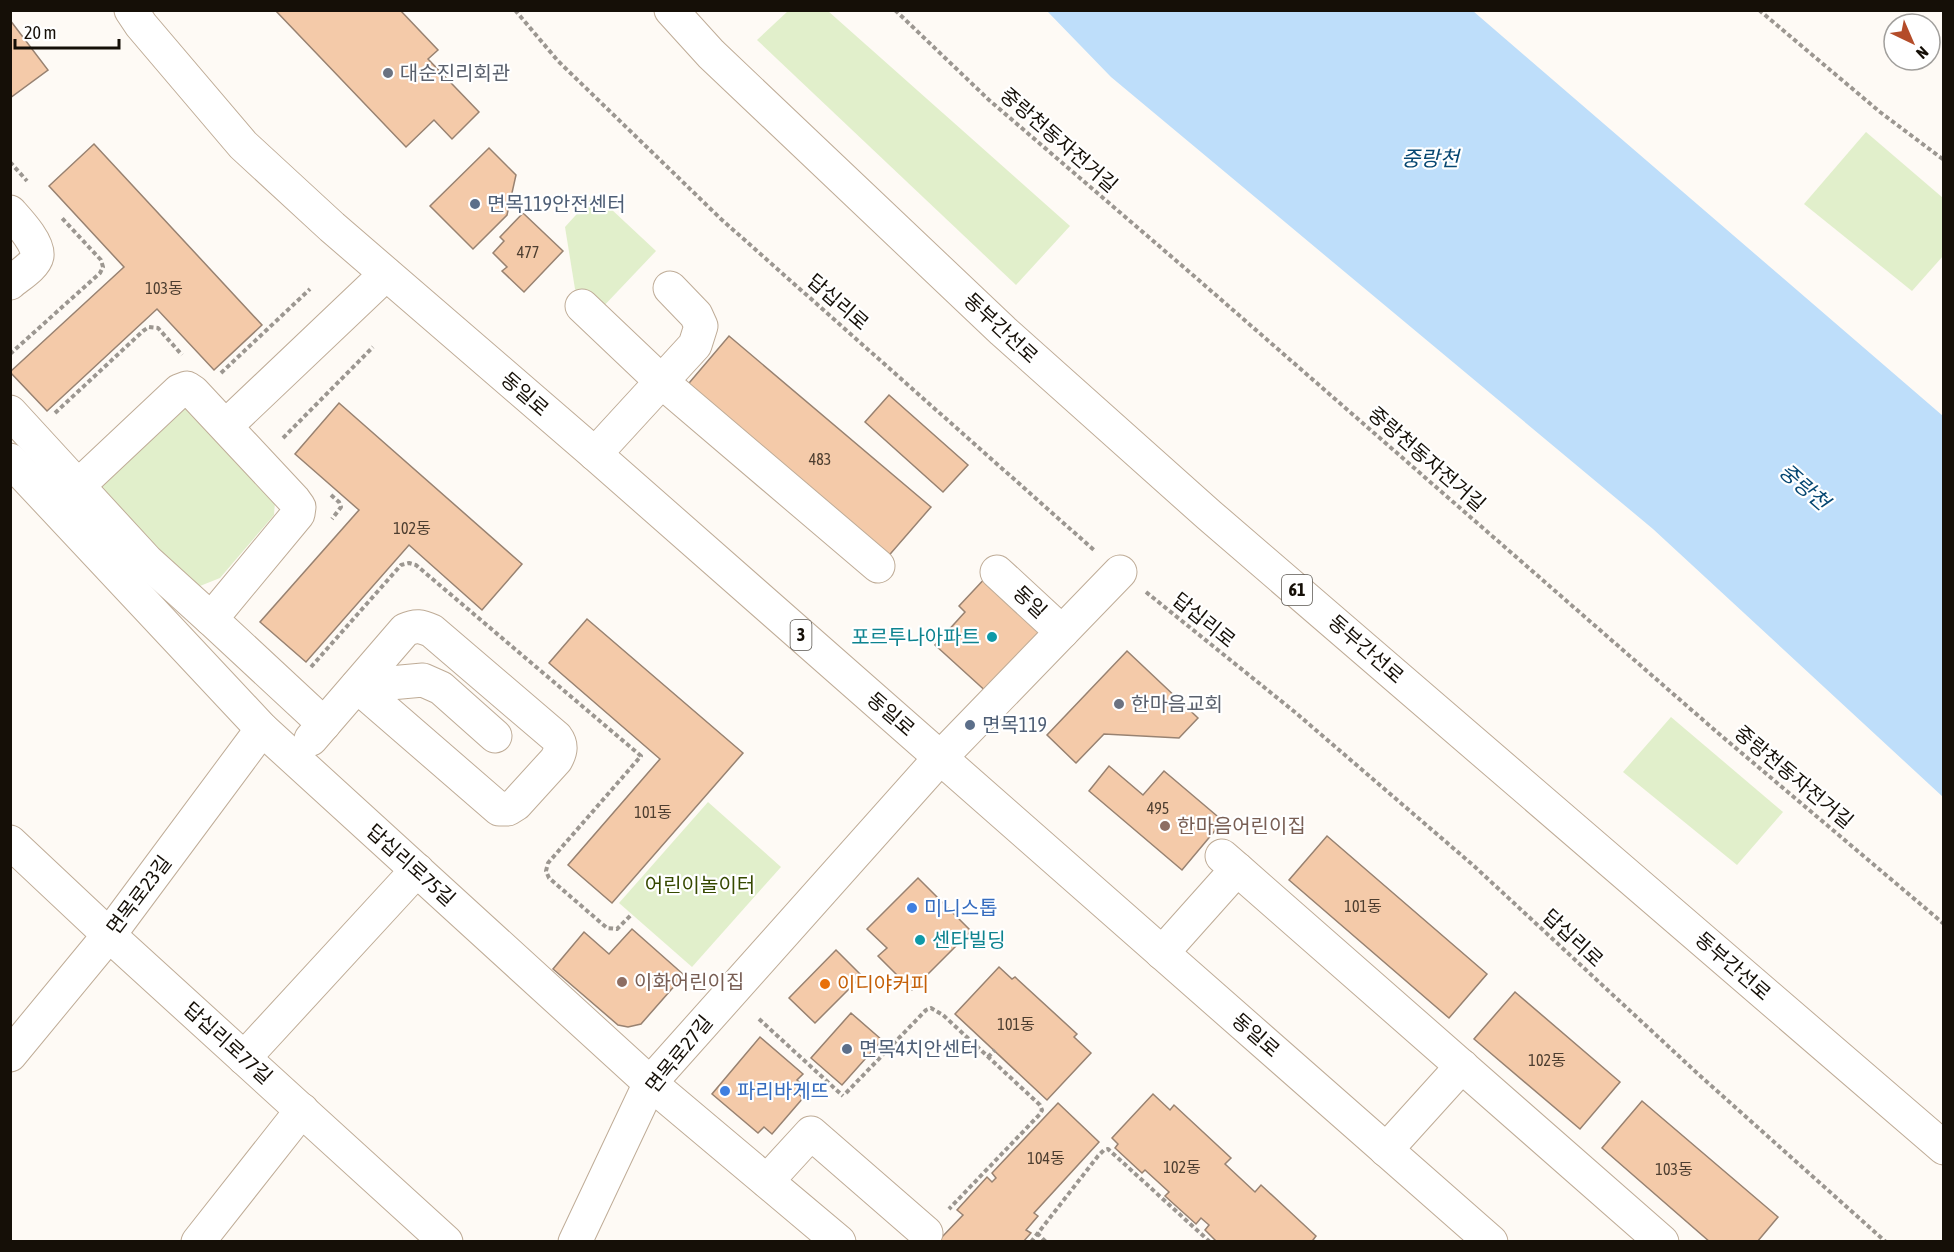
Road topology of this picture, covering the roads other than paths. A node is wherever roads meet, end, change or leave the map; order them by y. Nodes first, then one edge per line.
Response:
1 (131, 10) edge
2 (671, 10) edge
3 (10, 212) edge
4 (386, 274) junction
5 (10, 283) edge
6 (670, 288) dead end
7 (582, 306) dead end
8 (662, 382) junction
9 (10, 412) edge
10 (226, 426) junction
11 (595, 454) junction
12 (10, 460) edge
13 (78, 486) junction
14 (878, 566) dead end
15 (997, 572) dead end
16 (1120, 572) road end
17 (211, 620) junction
18 (1062, 632) junction
19 (357, 686) junction
20 (324, 724) junction
21 (262, 729) junction
22 (495, 736) dead end
23 (940, 758) junction
24 (294, 759) junction
25 (10, 842) edge
26 (417, 870) junction
27 (110, 935) junction
28 (1162, 953) junction
29 (10, 1055) edge
30 (244, 1058) junction
31 (1462, 1065) junction
32 (650, 1083) junction
33 (302, 1110) junction
34 (1944, 1148) edge
35 (1386, 1150) junction
36 (767, 1182) junction
37 (936, 1223) road end
38 (824, 1237) edge
39 (198, 1242) edge
40 (447, 1242) edge
41 (575, 1242) edge
42 (1491, 1242) edge
43 (1662, 1242) edge

1 - 4 main road, 동일로 / 3
2 - 34 main road, 동부간선로 / 61
3 - 5 main road
4 - 10 main road
4 - 11 main road, 동일로 / 3
6 - 8 main road
7 - 8 main road
8 - 11 main road
8 - 14 main road
9 - 13 main road
10 - 13 main road
10 - 17 main road
11 - 23 main road, 동일로 / 3
12 - 21 main road, 답십리로75길
13 - 17 main road
15 - 18 main road, 동일
16 - 18 main road
17 - 20 main road
18 - 23 main road
19 - 19 main road
19 - 20 main road
19 - 22 main road
20 - 24 main road
21 - 24 main road, 답십리로75길
21 - 27 main road, 면목로23길
23 - 28 main road, 동일로 / 3
23 - 32 main road, 면목로27길
24 - 26 main road, 답십리로75길
25 - 27 main road, 답십리로77길
26 - 30 main road
26 - 32 main road, 답십리로75길
27 - 29 main road, 면목로23길
27 - 30 main road, 답십리로77길
28 - 31 main road
28 - 35 main road, 동일로 / 3
30 - 33 main road, 답십리로77길
31 - 35 main road
31 - 43 main road
32 - 36 main road, 답십리로75길
32 - 41 main road, 면목로27길
33 - 39 main road
33 - 40 main road, 답십리로77길
35 - 42 main road, 동일로 / 3
36 - 37 main road
36 - 38 main road, 답십리로75길

